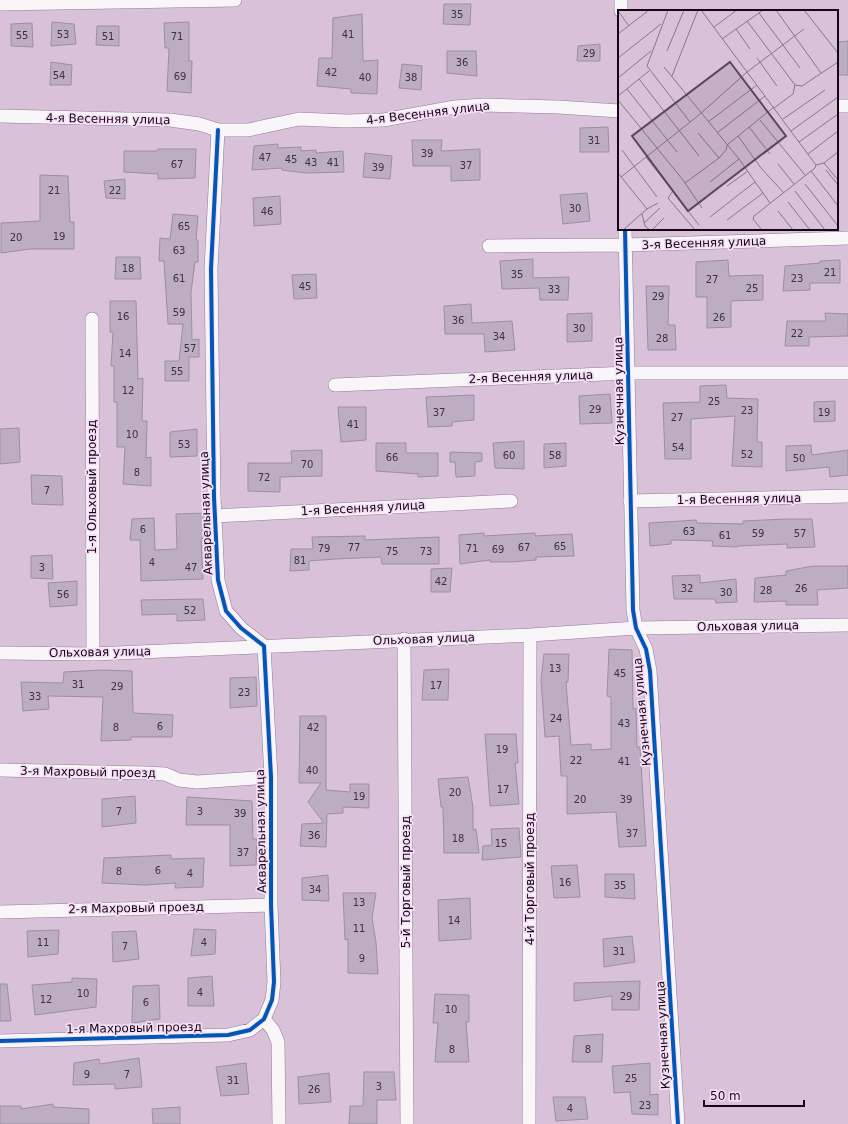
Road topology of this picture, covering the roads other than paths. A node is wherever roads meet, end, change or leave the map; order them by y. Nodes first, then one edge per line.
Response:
1 (221, 0) edge
2 (235, 0) edge
3 (0, 4) edge
4 (618, 111) edge
5 (0, 116) edge
6 (218, 130) junction
7 (625, 230) edge
8 (848, 238) edge
9 (625, 245) junction
10 (489, 246) dead end
11 (92, 319) dead end
12 (848, 372) edge
13 (629, 373) junction
14 (335, 385) dead end
15 (848, 496) edge
16 (511, 501) dead end
17 (630, 501) junction
18 (214, 516) junction
19 (848, 625) edge
20 (636, 628) junction
21 (530, 635) junction
22 (404, 639) junction
23 (264, 646) junction
24 (0, 653) edge
25 (93, 654) junction
26 (0, 770) edge
27 (271, 777) junction
28 (271, 905) junction
29 (0, 912) edge
30 (264, 1019) junction
31 (0, 1041) edge
32 (279, 1124) edge
33 (407, 1124) edge
34 (529, 1124) edge
35 (678, 1124) edge

1 - 2 street
1 - 3 street
4 - 6 street, 4-я Весенняя улица
5 - 6 street, 4-я Весенняя улица
6 - 18 street, Акварельная улица
7 - 9 street, Кузнечная улица
8 - 9 street, 3-я Весенняя улица
9 - 10 street, 3-я Весенняя улица
9 - 13 street, Кузнечная улица
11 - 25 street, 1-я Ольховый проезд
12 - 13 street, 2-я Весенняя улица
13 - 14 street, 2-я Весенняя улица
13 - 17 street, Кузнечная улица
15 - 17 street, 1-я Весенняя улица
16 - 18 street, 1-я Весенняя улица
17 - 20 street, Кузнечная улица
18 - 23 street, Акварельная улица
19 - 20 street, Ольховая улица
20 - 21 street, Ольховая улица
20 - 35 street, Кузнечная улица
21 - 22 street, Ольховая улица
21 - 34 street, 4-й Торговый проезд
22 - 23 street, Ольховая улица
22 - 33 street, 5-й Торговый проезд
23 - 25 street, Ольховая улица
23 - 27 street, Акварельная улица
24 - 25 street, Ольховая улица
26 - 27 street, 3-я Махровый проезд
27 - 28 street, Акварельная улица
28 - 29 street, 2-я Махровый проезд
28 - 30 street, Акварельная улица
30 - 31 street, 1-я Махровый проезд
30 - 32 street

